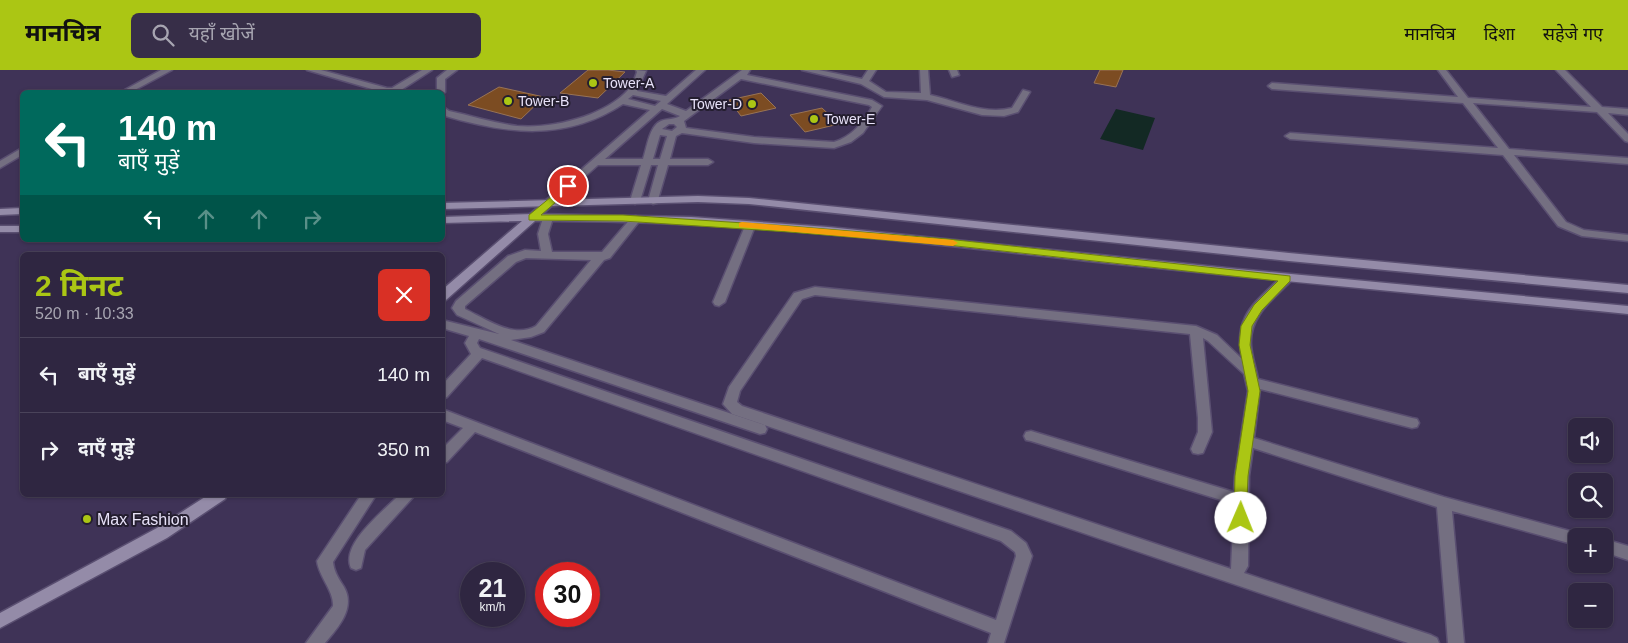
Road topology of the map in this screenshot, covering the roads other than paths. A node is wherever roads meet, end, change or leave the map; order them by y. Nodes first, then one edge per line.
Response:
1 (168, 70) edge
2 (312, 70) edge
3 (428, 70) edge
4 (453, 70) edge
5 (640, 70) edge
6 (701, 70) edge
7 (806, 70) edge
8 (872, 70) edge
9 (924, 70) edge
10 (1442, 70) edge
11 (1560, 70) edge
12 (744, 73) edge
13 (864, 82) junction
14 (1272, 86) dead end
15 (129, 90) edge
16 (382, 90) edge
17 (390, 90) edge
18 (441, 90) edge
19 (630, 92) junction
20 (876, 92) junction
21 (1026, 92) dead end
22 (926, 97) junction
23 (1464, 98) junction
24 (620, 100) junction
25 (875, 104) junction
26 (661, 105) junction
27 (1599, 110) junction
28 (445, 112) edge
29 (1628, 112) edge
30 (687, 115) junction
31 (677, 129) junction
32 (1290, 136) dead end
33 (1628, 139) edge
34 (20, 152) edge
35 (1506, 152) junction
36 (1628, 161) edge
37 (595, 162) junction
38 (648, 162) junction
39 (708, 162) dead end
40 (664, 163) junction
41 (0, 165) edge
42 (635, 201) junction
43 (653, 201) junction
44 (550, 203) junction
45 (445, 206) edge
46 (0, 212) edge
47 (20, 212) edge
48 (532, 218) junction
49 (548, 218) junction
50 (636, 219) junction
51 (445, 220) edge
52 (750, 226) junction
53 (0, 229) edge
54 (20, 229) edge
55 (1628, 238) edge
56 (547, 255) junction
57 (600, 257) junction
58 (1286, 278) junction
59 (1628, 289) edge
60 (445, 294) edge
61 (719, 302) dead end
62 (1628, 310) edge
63 (445, 325) edge
64 (1196, 330) junction
65 (476, 333) junction
66 (505, 339) junction
67 (480, 353) junction
68 (1252, 377) junction
69 (445, 391) edge
70 (445, 415) edge
71 (1412, 424) dead end
72 (473, 426) junction
73 (760, 429) dead end
74 (1031, 436) dead end
75 (1247, 440) junction
76 (1198, 449) dead end
77 (445, 455) edge
78 (217, 497) edge
79 (368, 497) edge
80 (406, 497) edge
81 (1241, 500) junction
82 (1444, 503) junction
83 (1568, 537) edge
84 (1613, 549) edge
85 (1628, 553) edge
86 (356, 563) dead end
87 (1235, 576) junction
88 (0, 621) edge
89 (999, 636) edge
90 (314, 643) edge
91 (1431, 643) edge
92 (1456, 643) edge

1 - 15 street
2 - 16 street
3 - 17 street
4 - 18 street
5 - 19 street
6 - 26 street
7 - 13 street
8 - 13 street
9 - 22 street
10 - 23 street
11 - 27 street
12 - 25 street
12 - 30 street
13 - 20 street
14 - 23 street
19 - 24 street
19 - 26 street
20 - 22 street
20 - 25 street
21 - 22 street
23 - 27 street
23 - 35 street
24 - 26 street
24 - 28 street
25 - 31 street
26 - 30 street
26 - 37 street
27 - 29 street
27 - 33 street
30 - 31 street
31 - 38 street
31 - 40 street
32 - 35 street
34 - 41 street
35 - 36 street
35 - 55 street
37 - 38 street
37 - 44 street
38 - 40 street
38 - 42 street
39 - 40 street
40 - 43 street
42 - 43 street
42 - 44 street
43 - 59 street
44 - 45 street
44 - 48 street
46 - 47 street
48 - 49 street
48 - 51 street
48 - 60 street
49 - 50 street
49 - 56 street
50 - 52 street
50 - 57 street
52 - 58 street
52 - 61 street
53 - 54 street
56 - 57 street
56 - 66 street
57 - 66 street
58 - 62 street
58 - 68 street
63 - 65 street
64 - 68 street
64 - 76 street
64 - 87 street
65 - 66 street
65 - 67 street
66 - 67 street
66 - 73 street
67 - 69 street
67 - 89 street
68 - 71 street
68 - 75 street
70 - 72 street
72 - 77 street
72 - 89 street
74 - 81 street
75 - 81 street
75 - 82 street
78 - 88 street
79 - 90 street
80 - 86 street
81 - 87 street
82 - 83 street
82 - 92 street
84 - 85 street
87 - 91 street

